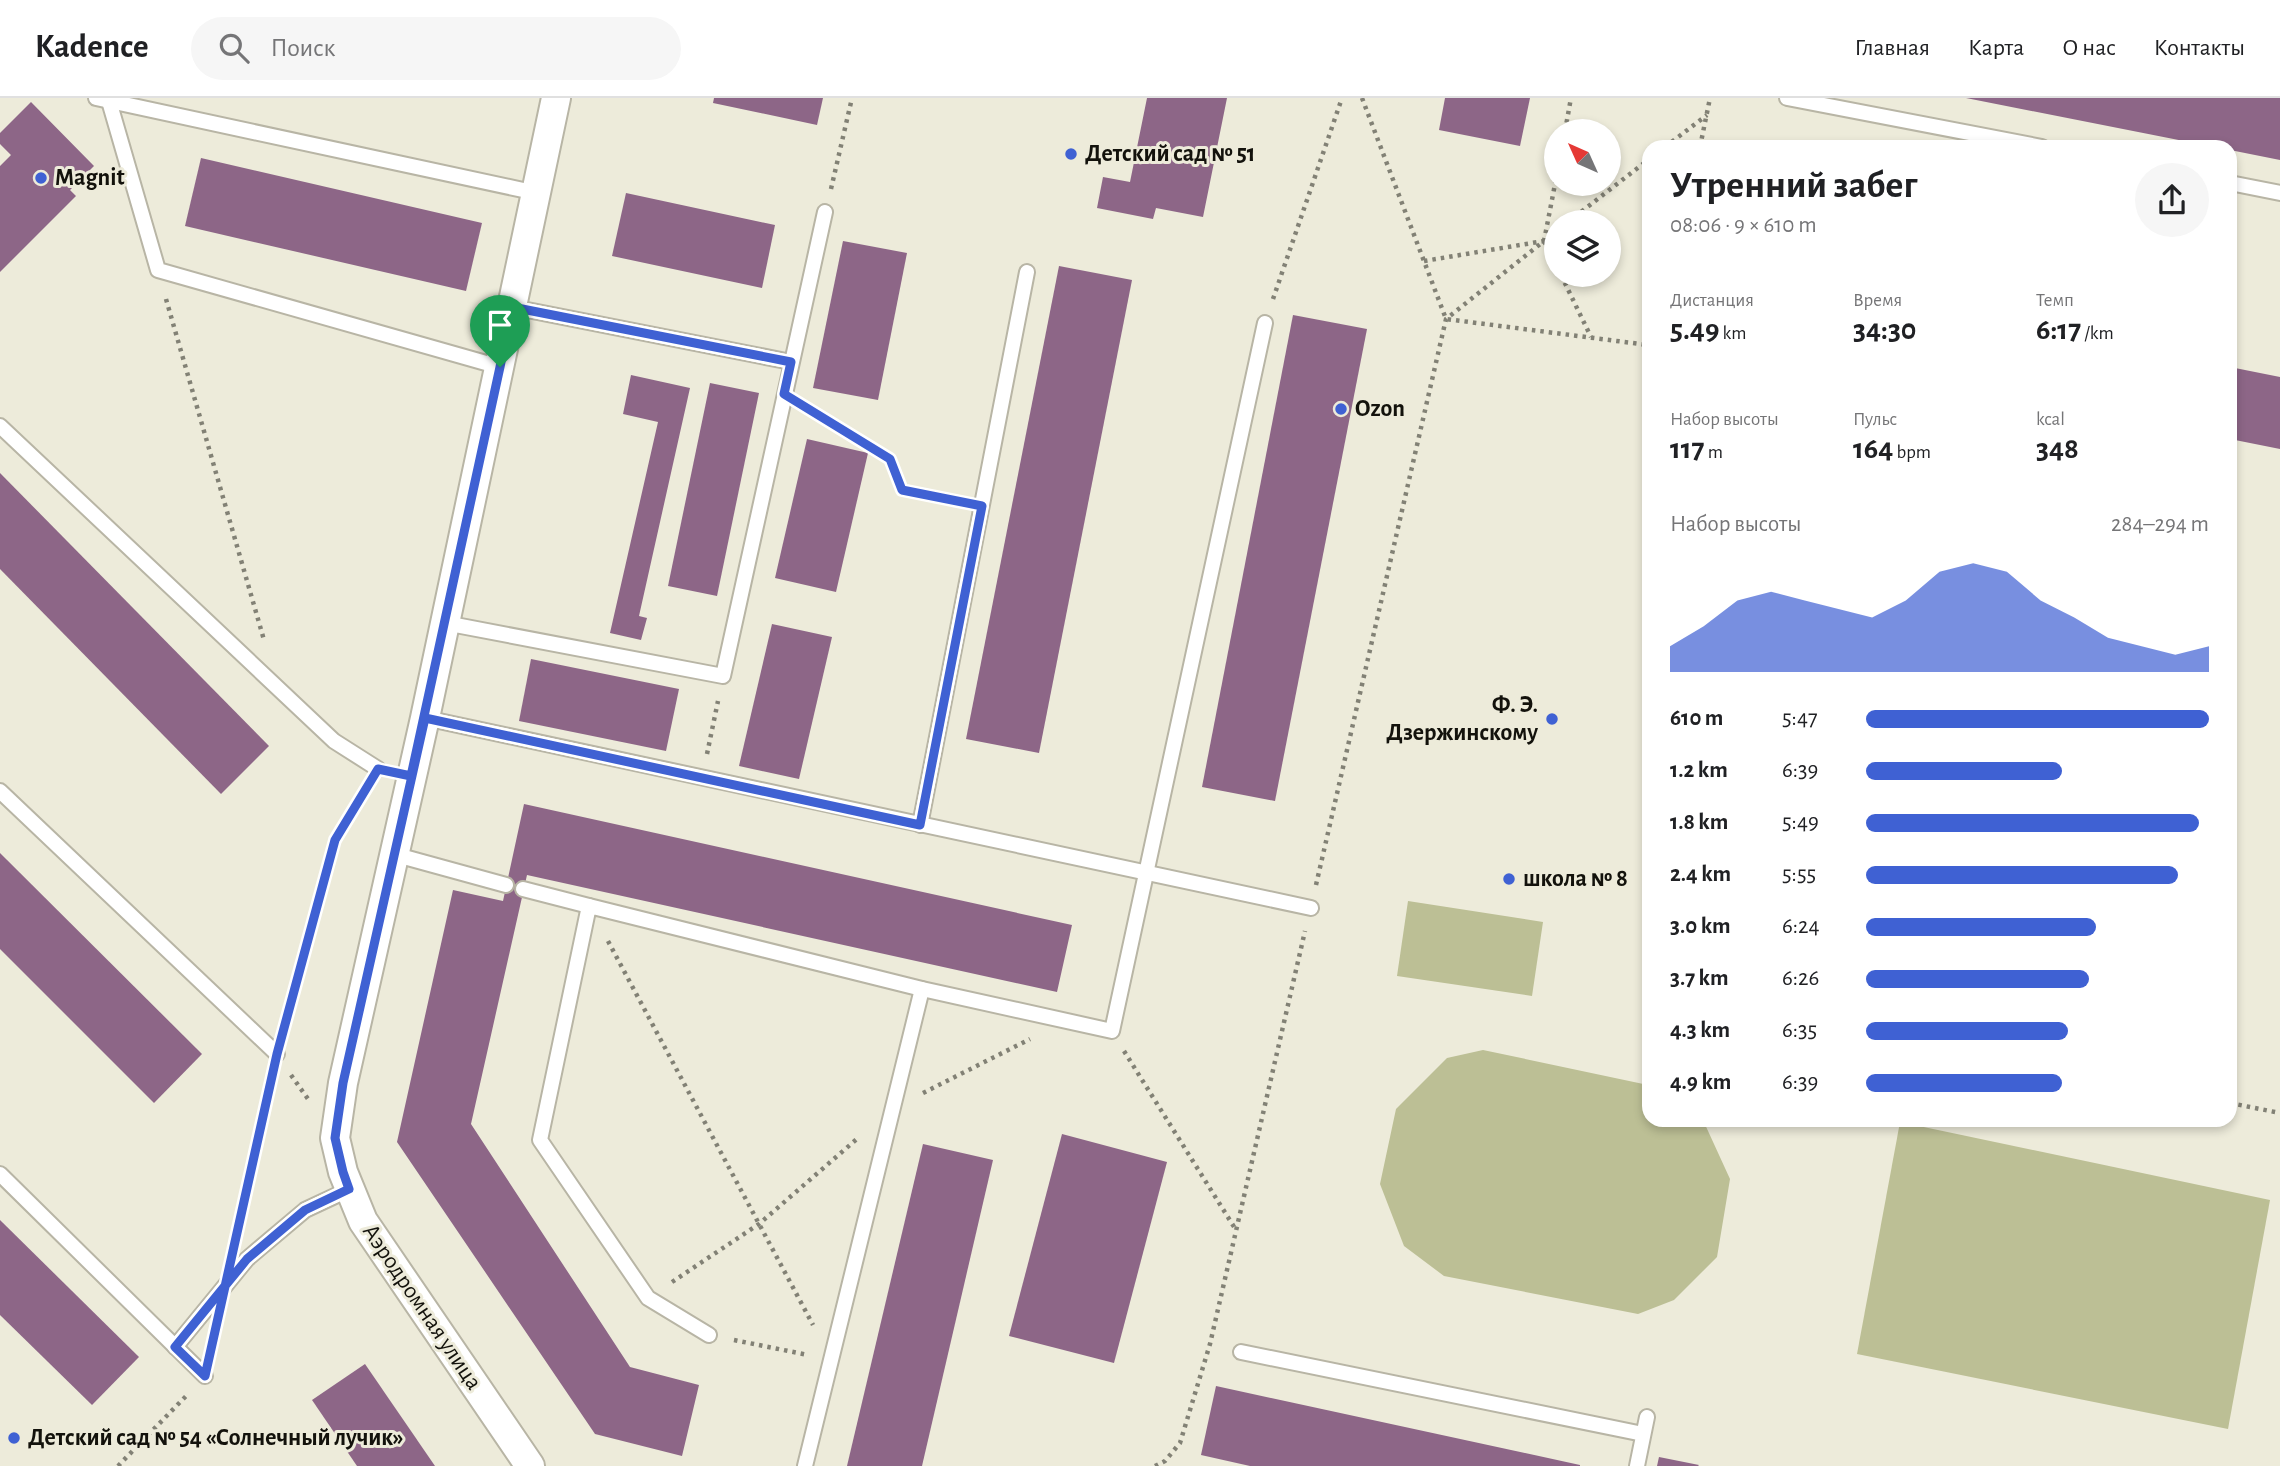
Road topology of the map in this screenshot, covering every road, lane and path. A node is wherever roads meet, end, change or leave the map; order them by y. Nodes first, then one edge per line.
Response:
1 (556, 98) edge
2 (852, 98) edge
3 (1342, 98) edge
4 (1362, 98) edge
5 (1571, 98) edge
6 (1710, 98) edge
7 (1787, 98) edge
8 (102, 99) edge
9 (1707, 115) junction
10 (1567, 119) edge
11 (1674, 140) edge
12 (1702, 140) edge
13 (2006, 140) edge
14 (1642, 165) edge
15 (2237, 184) edge
16 (537, 192) junction
17 (2280, 193) edge
18 (1583, 210) edge
19 (825, 212) joint
20 (1544, 241) joint
21 (1424, 261) junction
22 (158, 270) junction
23 (1027, 272) dead end
24 (1567, 287) edge
25 (512, 307) junction
26 (1446, 319) junction
27 (1265, 323) joint
28 (1592, 338) junction
29 (1642, 344) edge
30 (791, 362) junction
31 (500, 367) junction
32 (784, 394) junction
33 (0, 426) edge
34 (982, 506) junction
35 (445, 623) junction
36 (723, 676) junction
37 (278, 688) junction
38 (425, 718) junction
39 (378, 769) joint
40 (702, 778) junction
41 (0, 791) edge
42 (920, 825) junction
43 (393, 854) junction
44 (1147, 874) junction
45 (506, 885) dead end
46 (523, 889) dead end
47 (589, 906) junction
48 (1311, 908) junction
49 (922, 989) junction
50 (1065, 1022) junction
51 (1111, 1031) junction
52 (277, 1054) junction
53 (2237, 1104) edge
54 (893, 1108) junction
55 (2280, 1113) edge
56 (0, 1174) edge
57 (349, 1189) junction
58 (758, 1224) junction
59 (1236, 1231) junction
60 (225, 1286) junction
61 (648, 1298) junction
62 (709, 1335) joint
63 (175, 1347) junction
64 (1241, 1352) dead end
65 (831, 1360) junction
66 (205, 1376) joint
67 (1647, 1417) dead end
68 (1643, 1434) junction
69 (118, 1466) edge
70 (530, 1466) edge
71 (805, 1466) edge
72 (1155, 1466) edge
73 (1637, 1466) edge

1 - 16 street
2 - 19 path
3 - 27 path
4 - 21 path
5 - 10 path
6 - 9 path
7 - 13 lane
8 - 16 lane
8 - 22 lane
9 - 11 path
9 - 12 path
14 - 18 path
15 - 17 lane
16 - 25 street
19 - 30 lane
20 - 21 path
20 - 26 path
21 - 26 path
22 - 31 lane
22 - 37 path
23 - 34 lane
24 - 28 path
25 - 30 lane
25 - 31 street
26 - 28 path
26 - 48 path
27 - 44 lane
28 - 29 path
30 - 32 lane
31 - 35 street
32 - 34 path
32 - 36 lane
33 - 37 lane
34 - 42 lane
35 - 36 lane
35 - 38 street
36 - 40 path
37 - 39 lane
38 - 40 lane
38 - 43 street
39 - 52 path
40 - 42 lane
41 - 52 lane
42 - 44 lane
43 - 45 lane
43 - 57 street, Аэродромная улица
44 - 48 lane
44 - 51 lane
46 - 47 lane
47 - 49 lane
47 - 58 path
47 - 61 lane
48 - 59 path
49 - 50 lane
49 - 54 lane
50 - 51 lane
50 - 54 path
51 - 59 path
52 - 60 path
53 - 55 path
54 - 58 path
54 - 65 lane
56 - 63 lane
57 - 60 lane
57 - 70 street, Аэродромная улица
58 - 61 path
58 - 65 path
59 - 72 path
60 - 63 lane
61 - 62 lane
62 - 65 path
63 - 66 lane
64 - 68 lane
65 - 71 lane
66 - 69 path
67 - 68 lane
68 - 73 lane

